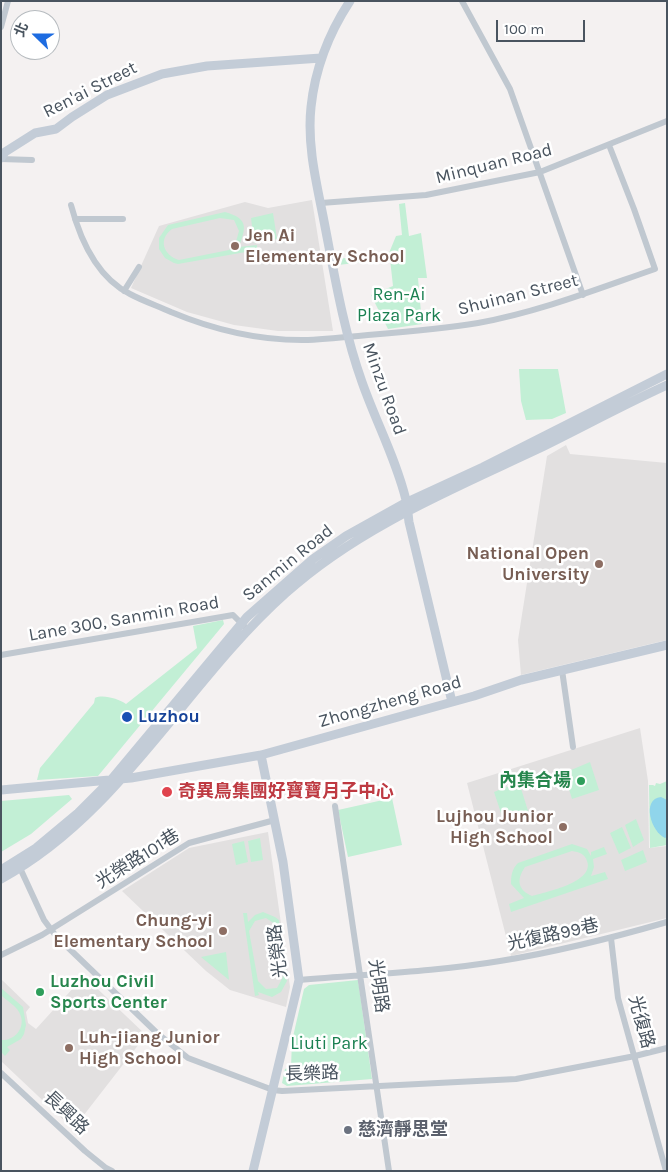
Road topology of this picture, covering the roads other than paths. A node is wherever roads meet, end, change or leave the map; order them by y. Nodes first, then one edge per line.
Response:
1 (8, 1) edge
2 (350, 1) edge
3 (462, 1) edge
4 (1, 27) edge
5 (321, 58) junction
6 (667, 121) edge
7 (608, 145) junction
8 (1, 158) edge
9 (32, 160) dead end
10 (540, 172) junction
11 (321, 203) junction
12 (71, 205) dead end
13 (123, 219) dead end
14 (75, 220) junction
15 (139, 267) dead end
16 (124, 291) junction
17 (584, 295) junction
18 (348, 337) junction
19 (667, 374) edge
20 (667, 385) edge
21 (406, 502) junction
22 (408, 512) junction
23 (244, 626) junction
24 (667, 645) edge
25 (1, 655) edge
26 (562, 670) junction
27 (452, 702) junction
28 (573, 747) dead end
29 (261, 755) junction
30 (115, 779) junction
31 (1, 784) edge
32 (1, 791) edge
33 (335, 806) dead end
34 (275, 820) junction
35 (20, 868) junction
36 (1, 870) edge
37 (1, 879) edge
38 (667, 922) edge
39 (51, 929) junction
40 (610, 938) junction
41 (1, 955) edge
42 (361, 975) junction
43 (299, 980) junction
44 (667, 1048) edge
45 (635, 1056) junction
46 (1, 1073) edge
47 (377, 1086) junction
48 (273, 1090) junction
49 (112, 1171) edge
50 (252, 1171) edge
51 (389, 1171) edge
52 (666, 1171) edge

1 - 4 street
2 - 5 street, Minzu Road
3 - 10 street
5 - 8 street, Ren'ai Street
5 - 11 street, Minzu Road
6 - 7 street, Minquan Road
7 - 10 street, Minquan Road
7 - 17 street, Shuinan Street
8 - 9 street
10 - 11 street, Minquan Road
10 - 17 street
11 - 18 street, Minzu Road
12 - 14 street, Shuinan Street
13 - 14 street
14 - 16 street, Shuinan Street
15 - 16 street
16 - 18 street, Shuinan Street
17 - 18 street, Shuinan Street
18 - 21 street, Minzu Road
19 - 21 street, Sanmin Road
20 - 22 street, Sanmin Road
21 - 22 street, Minzu Road
21 - 23 street, Sanmin Road
22 - 23 street, Sanmin Road
22 - 27 street, Minzu Road
23 - 25 street, Lane 300, Sanmin Road
23 - 30 street, Sanmin Road
24 - 26 street, Zhongzheng Road
26 - 27 street, Zhongzheng Road
26 - 28 street
27 - 29 street, Zhongzheng Road
29 - 30 street, Zhongzheng Road
29 - 34 street, 光榮路
30 - 32 street, Zhongzheng Road
30 - 35 street, Sanmin Road
30 - 36 street, Sanmin Road
31 - 32 street
33 - 42 street, 光明路
34 - 39 street, 光榮路101巷
34 - 43 street, 光榮路
35 - 37 street, Sanmin Road
35 - 39 street, 長樂路
38 - 40 street, 光復路99巷
39 - 41 street, 光榮路101巷
39 - 48 street, 長樂路
40 - 42 street, 光復路99巷
40 - 45 street, 光復路
42 - 43 street, 光復路99巷
42 - 47 street, 光明路
43 - 48 street, 光榮路
44 - 45 street, 長樂路
45 - 47 street, 長樂路
45 - 52 street, 光復路
46 - 49 street, 長興路
47 - 48 street, 長樂路
47 - 51 street, 光明路
48 - 50 street, 光榮路

